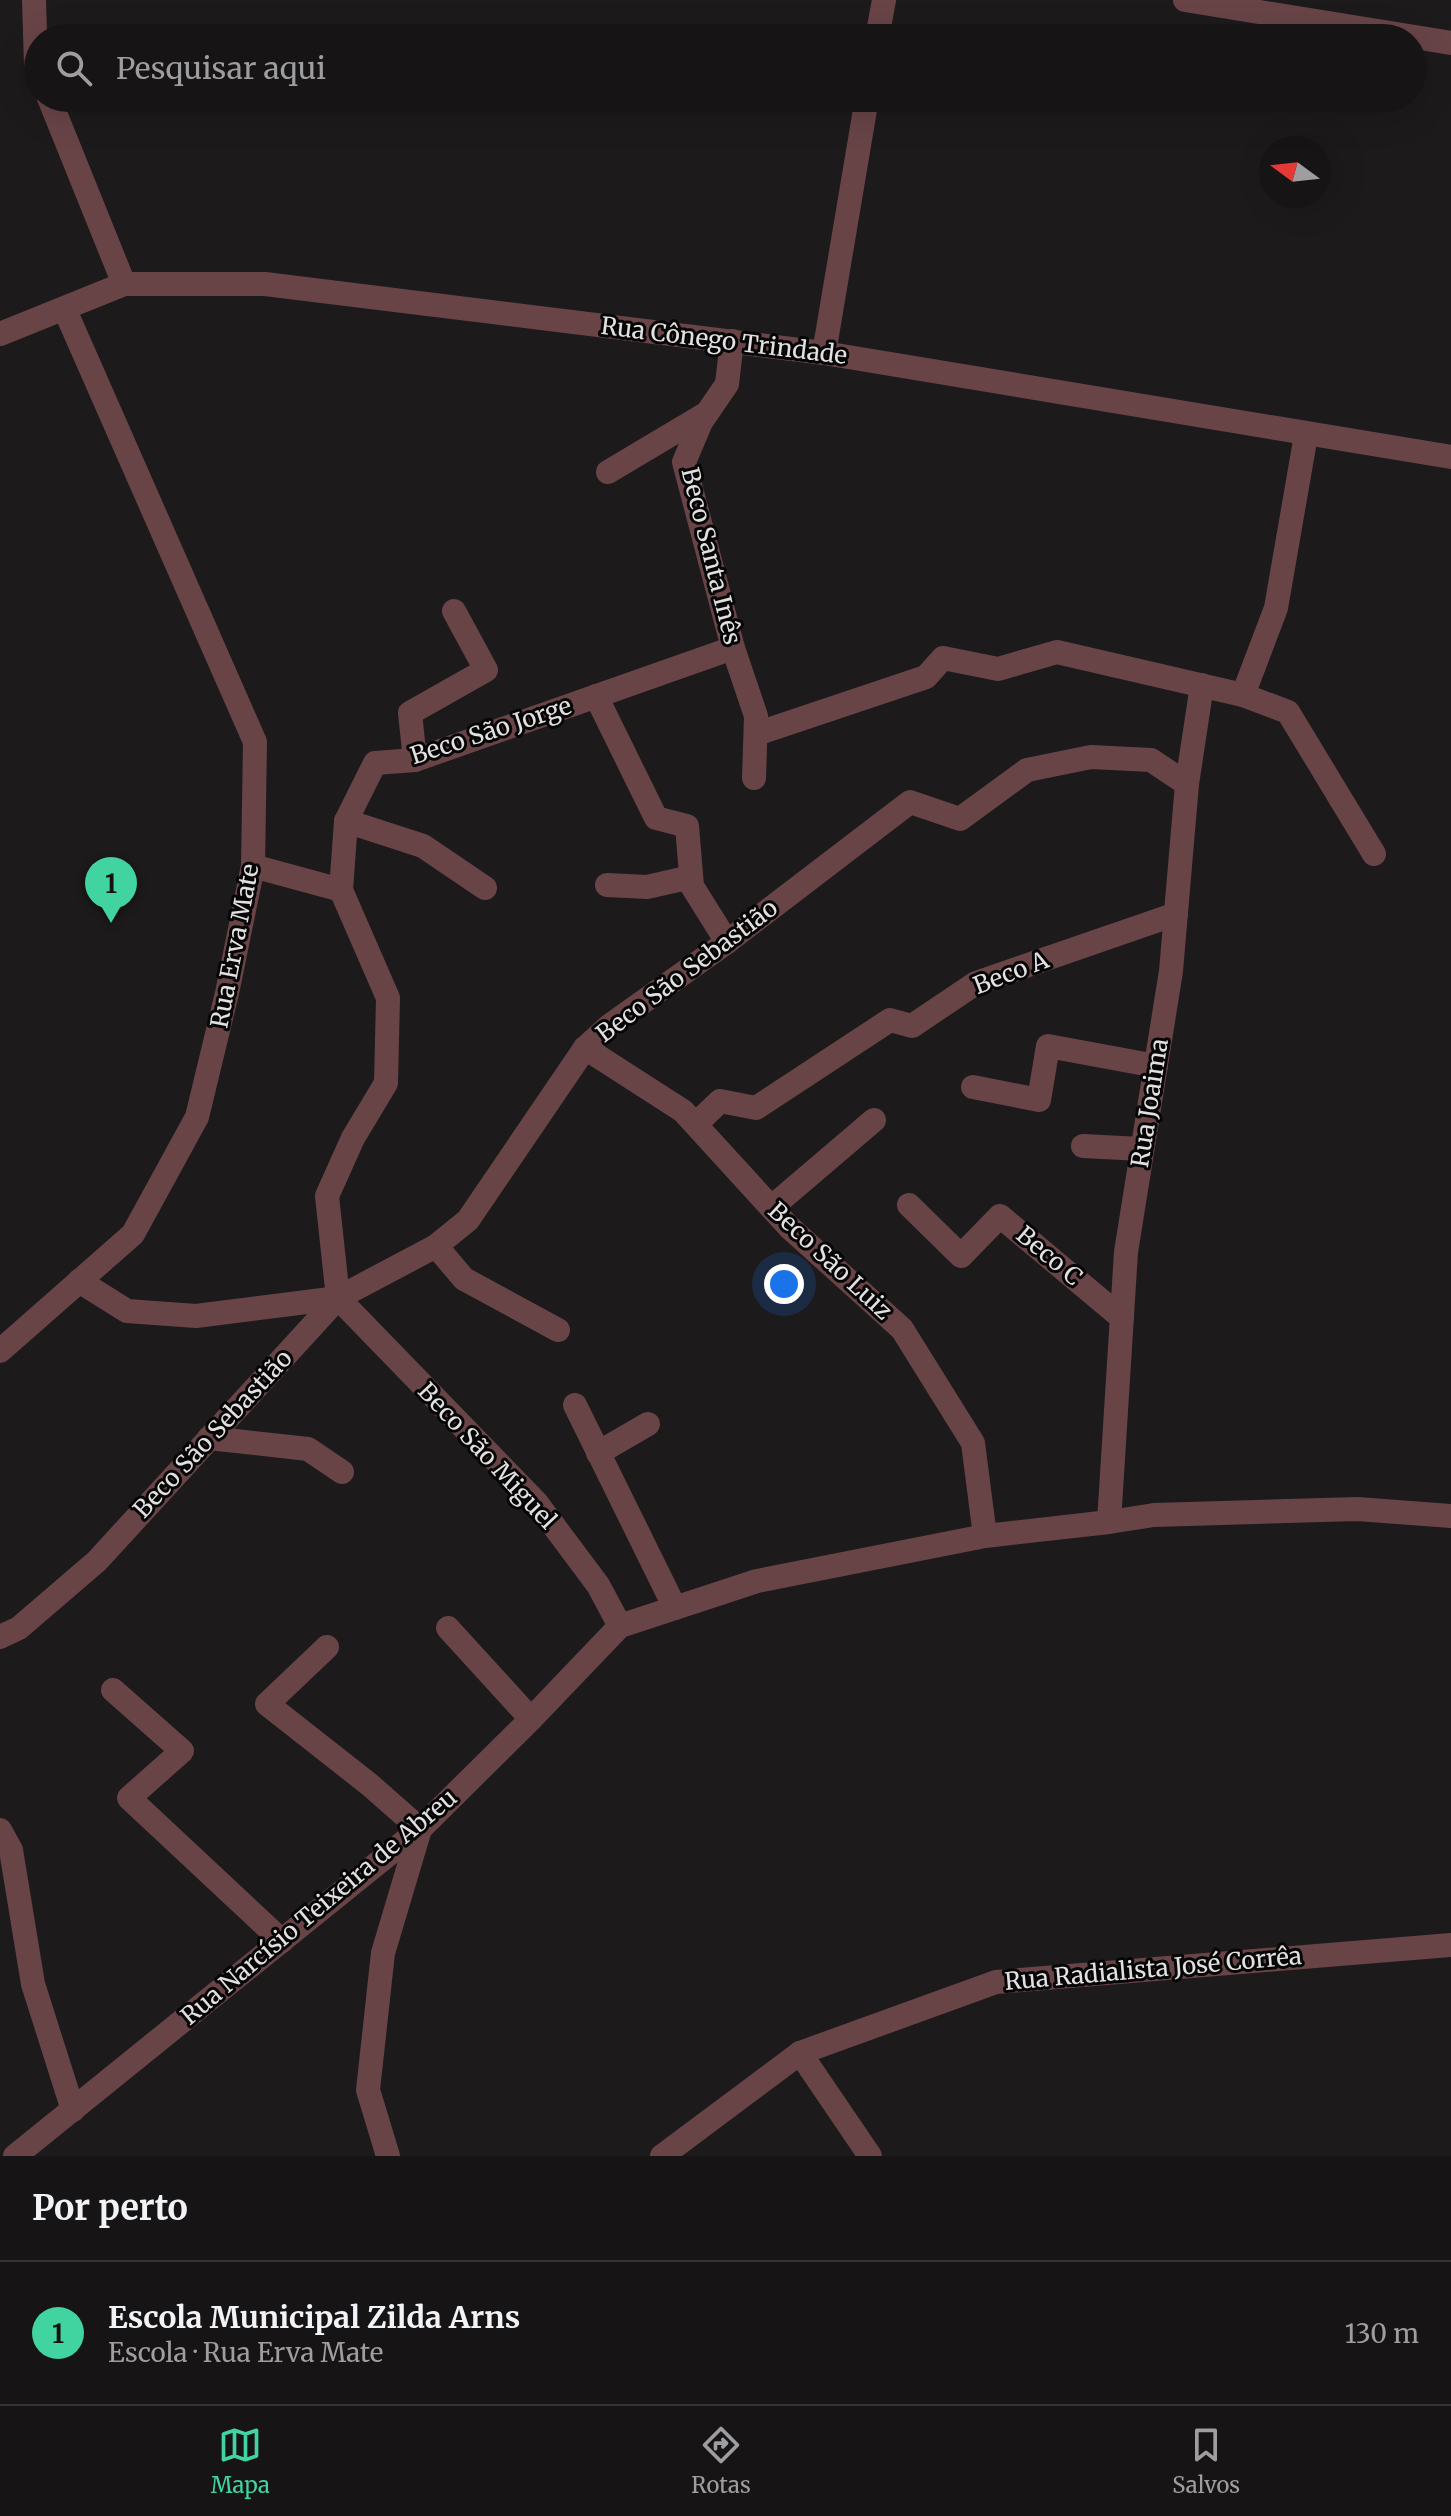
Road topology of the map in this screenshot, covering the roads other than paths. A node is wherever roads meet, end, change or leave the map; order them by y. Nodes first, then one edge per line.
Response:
1 (34, 0) edge
2 (884, 0) edge
3 (1185, 0) edge
4 (35, 24) edge
5 (880, 24) edge
6 (1333, 24) edge
7 (1427, 39) edge
8 (1451, 43) edge
9 (55, 112) edge
10 (865, 112) edge
11 (124, 284) junction
12 (65, 310) junction
13 (0, 334) edge
14 (732, 341) junction
15 (824, 353) junction
16 (709, 412) junction
17 (1306, 435) junction
18 (1451, 457) edge
19 (608, 472) dead end
20 (454, 611) dead end
21 (733, 648) junction
22 (1202, 685) junction
23 (1243, 695) junction
24 (596, 696) junction
25 (756, 734) junction
26 (415, 760) junction
27 (754, 778) dead end
28 (1187, 784) junction
29 (346, 821) junction
30 (1374, 854) dead end
31 (253, 866) junction
32 (691, 877) junction
33 (607, 885) dead end
34 (485, 888) dead end
35 (341, 890) junction
36 (1176, 914) junction
37 (727, 942) junction
38 (585, 1048) junction
39 (1156, 1066) junction
40 (973, 1087) dead end
41 (874, 1120) dead end
42 (696, 1124) junction
43 (1083, 1146) dead end
44 (1142, 1149) junction
45 (909, 1205) dead end
46 (772, 1207) junction
47 (436, 1246) junction
48 (79, 1281) junction
49 (338, 1298) junction
50 (1122, 1318) junction
51 (558, 1330) dead end
52 (0, 1351) edge
53 (575, 1405) dead end
54 (648, 1424) dead end
55 (209, 1438) junction
56 (598, 1453) junction
57 (342, 1472) dead end
58 (1451, 1516) edge
59 (1109, 1522) junction
60 (985, 1536) junction
61 (675, 1608) junction
62 (620, 1626) junction
63 (448, 1628) dead end
64 (0, 1637) edge
65 (327, 1647) dead end
66 (113, 1690) dead end
67 (531, 1719) junction
68 (420, 1829) junction
69 (0, 1830) edge
70 (282, 1941) junction
71 (1451, 1945) edge
72 (800, 2053) junction
73 (73, 2110) junction
74 (15, 2156) edge
75 (388, 2156) edge
76 (662, 2156) edge
77 (870, 2156) edge

1 - 4 street
2 - 5 street
3 - 6 street
7 - 8 street
9 - 11 street
10 - 15 street
11 - 12 street, Rua Cônego Trindade
11 - 14 street, Rua Cônego Trindade
12 - 13 street, Rua Cônego Trindade
12 - 31 street, Rua Erva Mate
14 - 15 street, Rua Cônego Trindade
14 - 16 street, Beco Santa Inês
15 - 17 street, Rua Cônego Trindade
16 - 19 street
16 - 21 street, Beco Santa Inês
17 - 18 street, Rua Cônego Trindade
17 - 23 street
20 - 26 street
21 - 24 street, Beco São Jorge
21 - 25 street, Beco Santa Inês
22 - 23 street
22 - 25 street
22 - 28 street, Rua Joaima
23 - 30 street
24 - 26 street, Beco São Jorge
24 - 32 street
25 - 27 street, Beco Santa Inês
26 - 29 street, Beco São Jorge
28 - 36 street, Rua Joaima
28 - 37 street, Beco São Sebastião
29 - 34 street
29 - 35 street, Beco São Jorge
31 - 35 street
31 - 48 street, Rua Erva Mate
32 - 33 street
32 - 37 street
35 - 49 street, Beco São Jorge
36 - 39 street, Rua Joaima
36 - 42 street, Beco A
37 - 38 street, Beco São Sebastião
38 - 42 street, Beco São Luiz
38 - 47 street, Beco São Sebastião
39 - 40 street
39 - 44 street, Rua Joaima
41 - 46 street
42 - 46 street, Beco São Luiz
43 - 44 street
44 - 50 street, Rua Joaima
45 - 50 street, Beco C
46 - 60 street, Beco São Luiz
47 - 49 street, Beco São Sebastião
47 - 51 street
48 - 49 street
48 - 52 street, Rua Erva Mate
49 - 55 street, Beco São Sebastião
49 - 62 street, Beco São Miguel
50 - 59 street, Rua Joaima
53 - 56 street
54 - 56 street
55 - 57 street
55 - 64 street, Beco São Sebastião
56 - 61 street
58 - 59 street, Rua Narcísio Teixeira de Abreu
59 - 60 street, Rua Narcísio Teixeira de Abreu
60 - 61 street, Rua Narcísio Teixeira de Abreu
61 - 62 street, Rua Narcísio Teixeira de Abreu
62 - 67 street, Rua Narcísio Teixeira de Abreu
63 - 67 street
65 - 68 street
66 - 70 street
67 - 68 street, Rua Narcísio Teixeira de Abreu
68 - 70 street, Rua Narcísio Teixeira de Abreu
68 - 75 street
69 - 73 street
70 - 73 street, Rua Narcísio Teixeira de Abreu
71 - 72 street, Rua Radialista José Corrêa
72 - 76 street, Rua Radialista José Corrêa
72 - 77 street
73 - 74 street, Rua Narcísio Teixeira de Abreu

